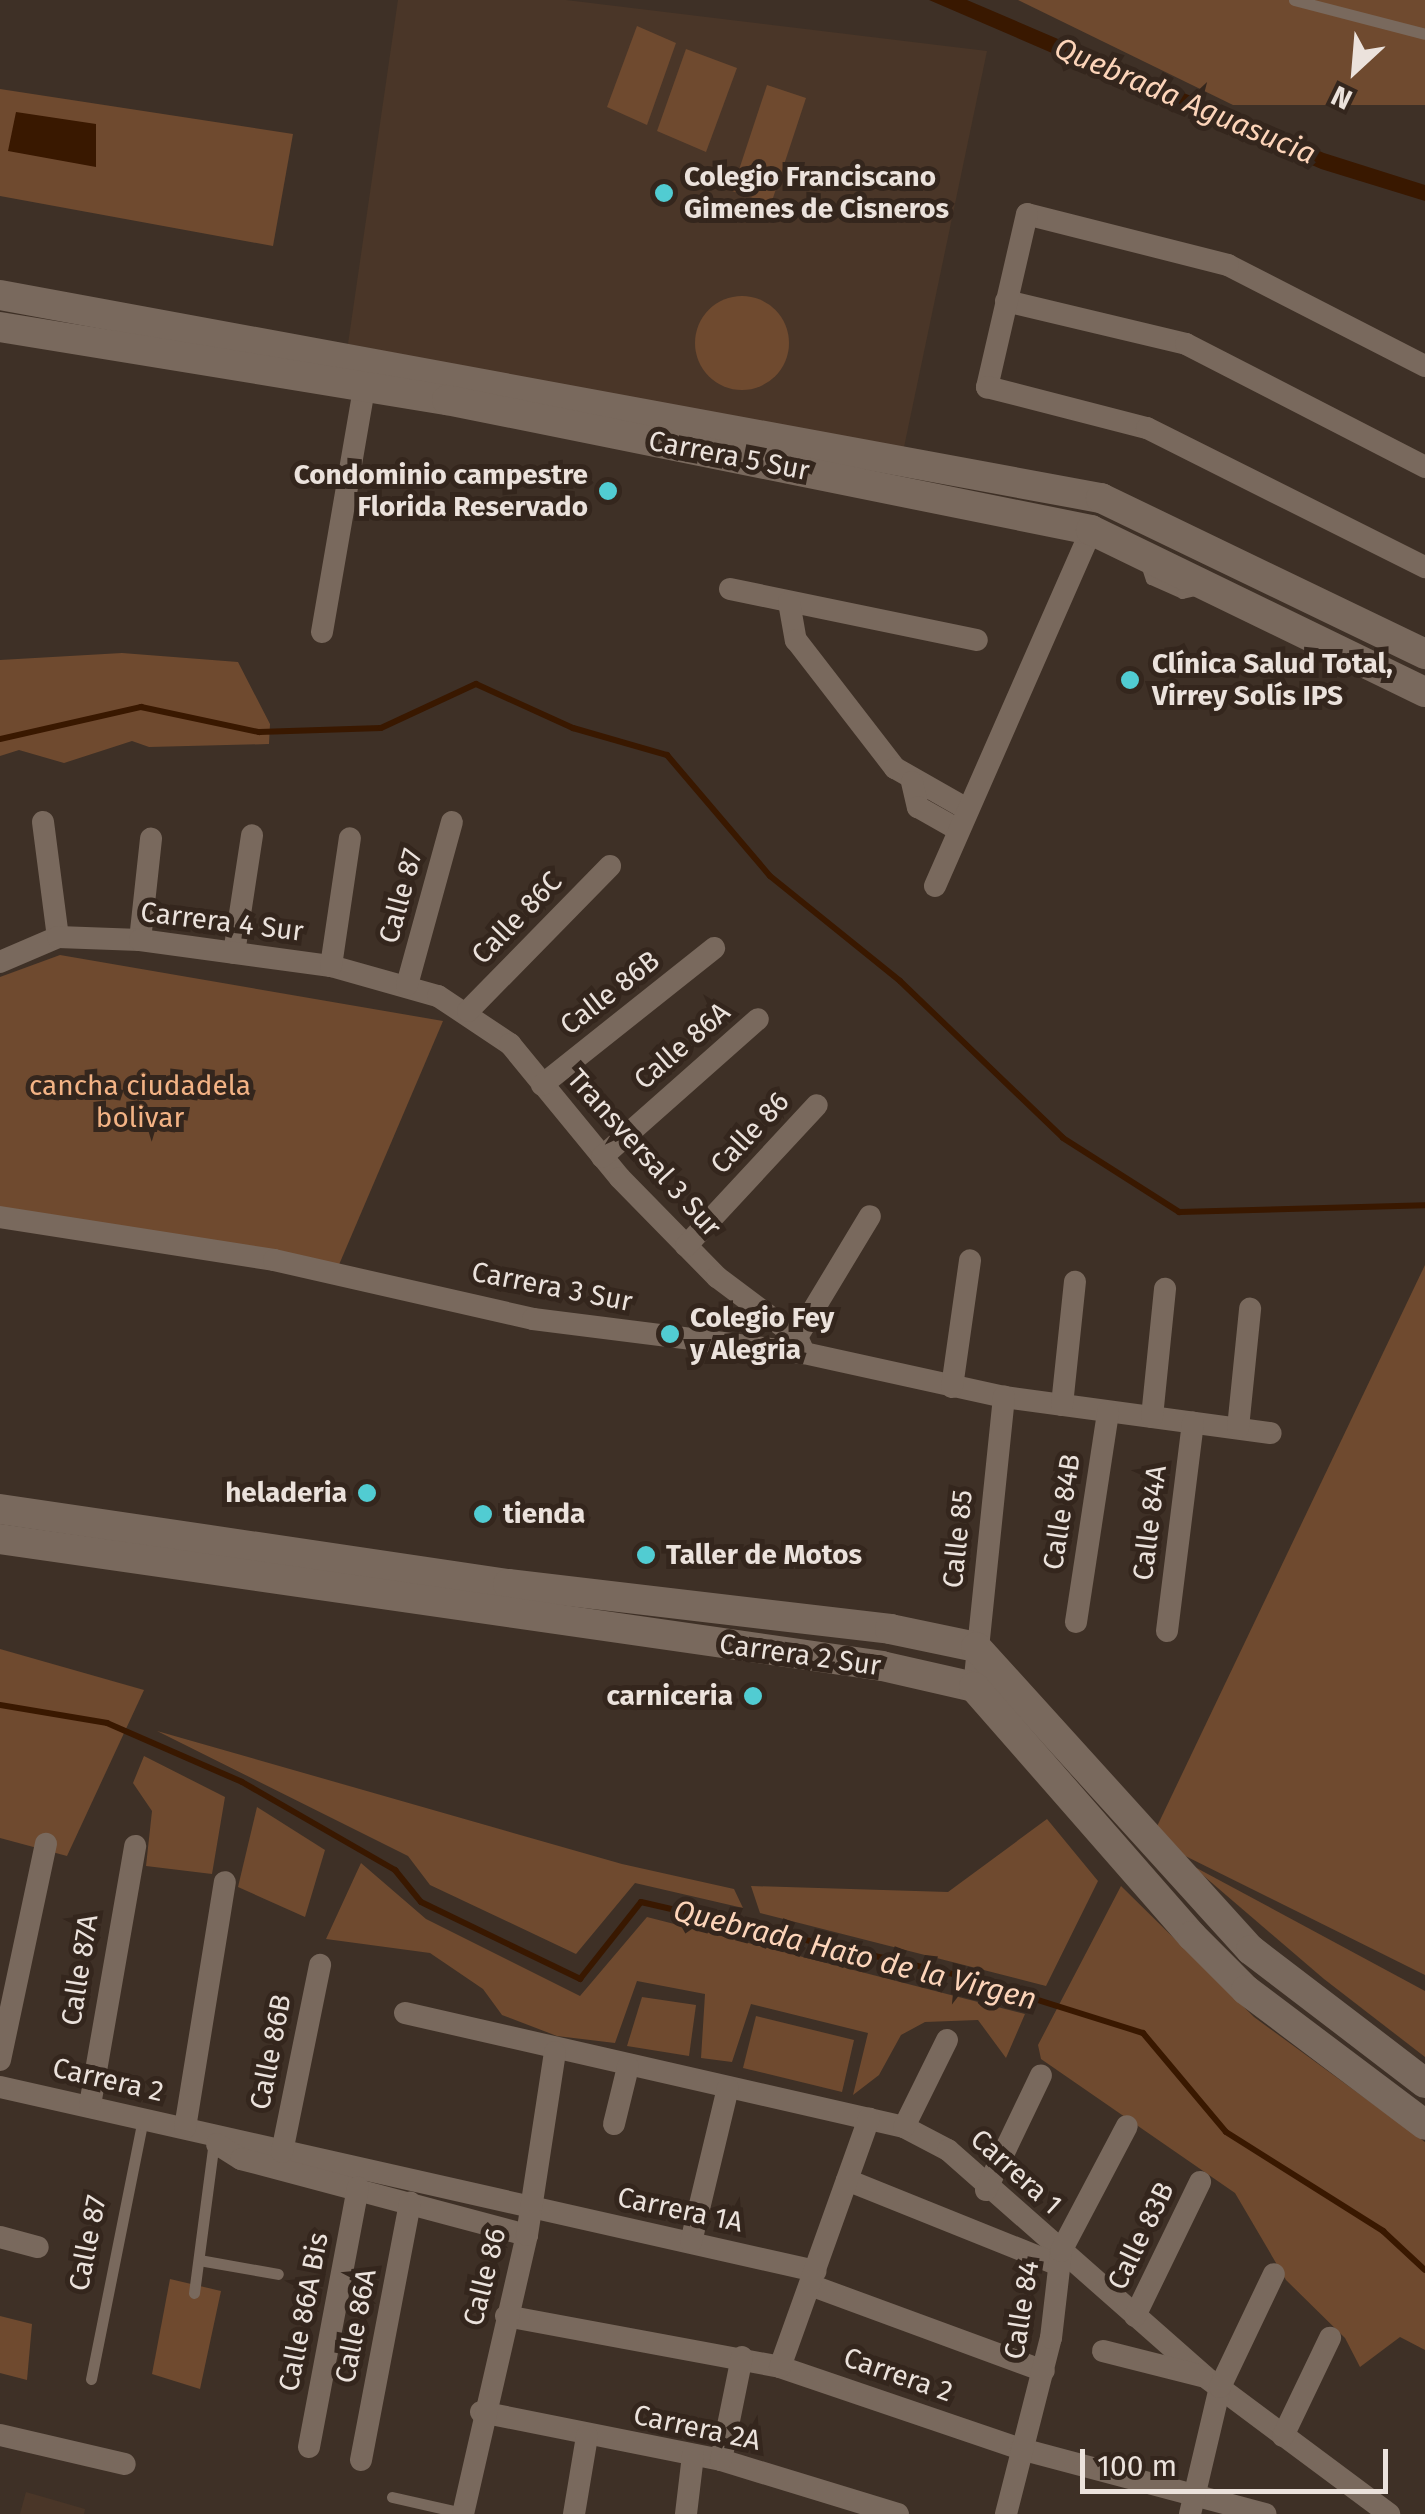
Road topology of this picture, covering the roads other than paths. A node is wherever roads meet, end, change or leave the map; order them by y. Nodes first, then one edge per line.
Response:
1 (1294, 0) edge
2 (1425, 34) edge
3 (0, 295) edge
4 (1006, 301) junction
5 (0, 328) edge
6 (1425, 366) edge
7 (364, 388) junction
8 (1425, 467) edge
9 (1090, 530) junction
10 (1425, 567) edge
11 (730, 589) dead end
12 (789, 602) junction
13 (322, 632) dead end
14 (977, 640) dead end
15 (1425, 654) edge
16 (1425, 692) edge
17 (961, 818) junction
18 (43, 822) dead end
19 (452, 822) dead end
20 (252, 835) dead end
21 (350, 838) dead end
22 (150, 839) dead end
23 (610, 866) dead end
24 (936, 886) dead end
25 (58, 938) junction
26 (140, 940) junction
27 (714, 948) dead end
28 (234, 953) junction
29 (0, 962) edge
30 (331, 966) junction
31 (407, 986) junction
32 (438, 996) joint
33 (468, 1011) junction
34 (758, 1019) dead end
35 (542, 1084) junction
36 (817, 1105) dead end
37 (602, 1156) junction
38 (870, 1216) dead end
39 (0, 1218) edge
40 (686, 1246) junction
41 (970, 1260) dead end
42 (1075, 1282) dead end
43 (1165, 1289) dead end
44 (1250, 1308) dead end
45 (801, 1345) junction
46 (952, 1388) junction
47 (1004, 1397) junction
48 (1062, 1405) junction
49 (1108, 1412) junction
50 (1152, 1417) junction
51 (1193, 1423) junction
52 (1238, 1428) junction
53 (1271, 1433) dead end
54 (4, 1525) edge
55 (456, 1590) junction
56 (1076, 1622) dead end
57 (1167, 1631) dead end
58 (976, 1647) junction
59 (974, 1687) junction
60 (46, 1844) dead end
61 (135, 1846) dead end
62 (225, 1882) dead end
63 (320, 1965) dead end
64 (405, 2013) dead end
65 (948, 2040) dead end
66 (556, 2052) junction
67 (0, 2060) edge
68 (628, 2067) junction
69 (1041, 2074) dead end
70 (1425, 2083) edge
71 (0, 2087) edge
72 (728, 2088) junction
73 (90, 2105) junction
74 (142, 2118) junction
75 (869, 2118) junction
76 (614, 2124) dead end
77 (1425, 2125) edge
78 (904, 2126) junction
79 (1127, 2126) dead end
80 (204, 2135) junction
81 (282, 2152) junction
82 (847, 2180) junction
83 (1200, 2182) dead end
84 (358, 2188) junction
85 (986, 2190) junction
86 (410, 2203) junction
87 (532, 2209) junction
88 (528, 2235) junction
89 (0, 2237) edge
90 (690, 2242) junction
91 (38, 2247) dead end
92 (1060, 2258) junction
93 (199, 2260) junction
94 (278, 2274) dead end
95 (1274, 2274) dead end
96 (812, 2278) junction
97 (194, 2293) dead end
98 (506, 2316) junction
99 (1136, 2316) junction
100 (1330, 2338) dead end
101 (1103, 2352) dead end
102 (742, 2357) junction
103 (780, 2367) junction
104 (1044, 2372) junction
105 (92, 2378) dead end
106 (1212, 2382) junction
107 (482, 2412) junction
108 (0, 2435) edge
109 (587, 2436) junction
110 (1283, 2436) junction
111 (308, 2447) dead end
112 (1021, 2449) junction
113 (693, 2455) junction
114 (362, 2460) dead end
115 (721, 2460) junction
116 (125, 2464) dead end
117 (392, 2497) dead end
118 (1192, 2505) edge
119 (463, 2513) edge
120 (574, 2514) edge
121 (686, 2514) edge
122 (898, 2514) edge
123 (1006, 2514) edge
124 (1266, 2514) edge
125 (1389, 2514) edge

1 - 2 lane
3 - 15 street, Carrera 5 Sur
4 - 6 street
4 - 8 street
4 - 10 street
5 - 7 street, Carrera 5 Sur
7 - 9 street, Carrera 5 Sur
7 - 13 street
9 - 16 street, Carrera 5 Sur
9 - 17 street
11 - 12 street
12 - 14 street
12 - 17 street
17 - 24 street
18 - 25 street
19 - 31 street, Calle 87
20 - 28 street
21 - 30 street
22 - 26 street
23 - 33 street, Calle 86C
25 - 26 street, Carrera 4 Sur
25 - 29 street, Carrera 4 Sur
26 - 28 street, Carrera 4 Sur
27 - 35 street, Calle 86B
28 - 30 street, Carrera 4 Sur
30 - 31 street, Carrera 4 Sur
31 - 32 street, Carrera 4 Sur
32 - 33 street, Transversal 3 Sur
33 - 35 street, Transversal 3 Sur
34 - 37 street, Calle 86A
35 - 37 street, Transversal 3 Sur
36 - 40 street, Calle 86
37 - 40 street, Transversal 3 Sur
38 - 45 street
39 - 45 street, Carrera 3 Sur
40 - 45 street, Transversal 3 Sur
41 - 46 street
42 - 48 street
43 - 50 street
44 - 52 street
45 - 46 street, Carrera 3 Sur
46 - 47 street, Carrera 3 Sur
47 - 48 street, Carrera 3 Sur
47 - 58 street, Calle 85
48 - 49 street, Carrera 3 Sur
49 - 50 street, Carrera 3 Sur
49 - 56 street, Calle 84B
50 - 51 street, Carrera 3 Sur
51 - 52 street, Carrera 3 Sur
51 - 57 street, Calle 84A
52 - 53 street, Carrera 3 Sur
54 - 55 street, Carrera 2 Sur
55 - 58 street, Carrera 2 Sur
55 - 59 street, Carrera 2 Sur
58 - 59 street, Calle 85
58 - 70 street
59 - 77 street
60 - 67 street
61 - 73 street, Calle 87A
62 - 80 street
63 - 81 street, Calle 86B
64 - 66 street, Carrera 1
65 - 78 street
66 - 68 street, Carrera 1
66 - 87 street, Calle 86
68 - 72 street, Carrera 1
68 - 76 street
69 - 85 street
71 - 73 street, Carrera 2
72 - 75 street, Carrera 1
72 - 90 street
73 - 74 street, Carrera 2
74 - 80 street, Carrera 2
74 - 105 lane, Calle 87
75 - 78 street, Carrera 1
75 - 82 street
78 - 85 street, Carrera 1
79 - 92 street, Calle 84
80 - 81 street, Carrera 2
80 - 84 street, Carrera 2
80 - 93 lane
81 - 87 street, Carrera 2
82 - 92 street
82 - 96 street
83 - 99 street, Calle 83B
84 - 86 street, Carrera 2
84 - 111 street, Calle 86A Bis
85 - 92 street, Carrera 1
86 - 88 street, Carrera 2
86 - 114 street, Calle 86A
87 - 88 street, Calle 86
87 - 90 street, Carrera 1A
88 - 98 street, Calle 86
89 - 91 street
90 - 96 street, Carrera 1A
92 - 99 street, Carrera 1
92 - 104 street, Calle 84
93 - 94 lane
93 - 97 lane
95 - 106 street
96 - 103 street
96 - 104 street, Carrera 1A
98 - 102 street, Carrera 2
98 - 107 street, Calle 86
99 - 106 street, Carrera 1
100 - 110 street
101 - 106 street
102 - 103 street, Carrera 2
102 - 115 street
103 - 112 street, Carrera 2
104 - 112 street, Calle 84
106 - 110 street, Carrera 1
106 - 118 street
107 - 109 street, Carrera 2A
107 - 119 street, Calle 86
108 - 116 street
109 - 113 street, Carrera 2A
109 - 120 street
110 - 125 street, Carrera 1
112 - 118 street, Carrera 2
112 - 123 street, Calle 84
113 - 115 street, Carrera 2A
113 - 121 street
115 - 122 street, Carrera 2A
117 - 119 lane
118 - 124 street, Carrera 2

